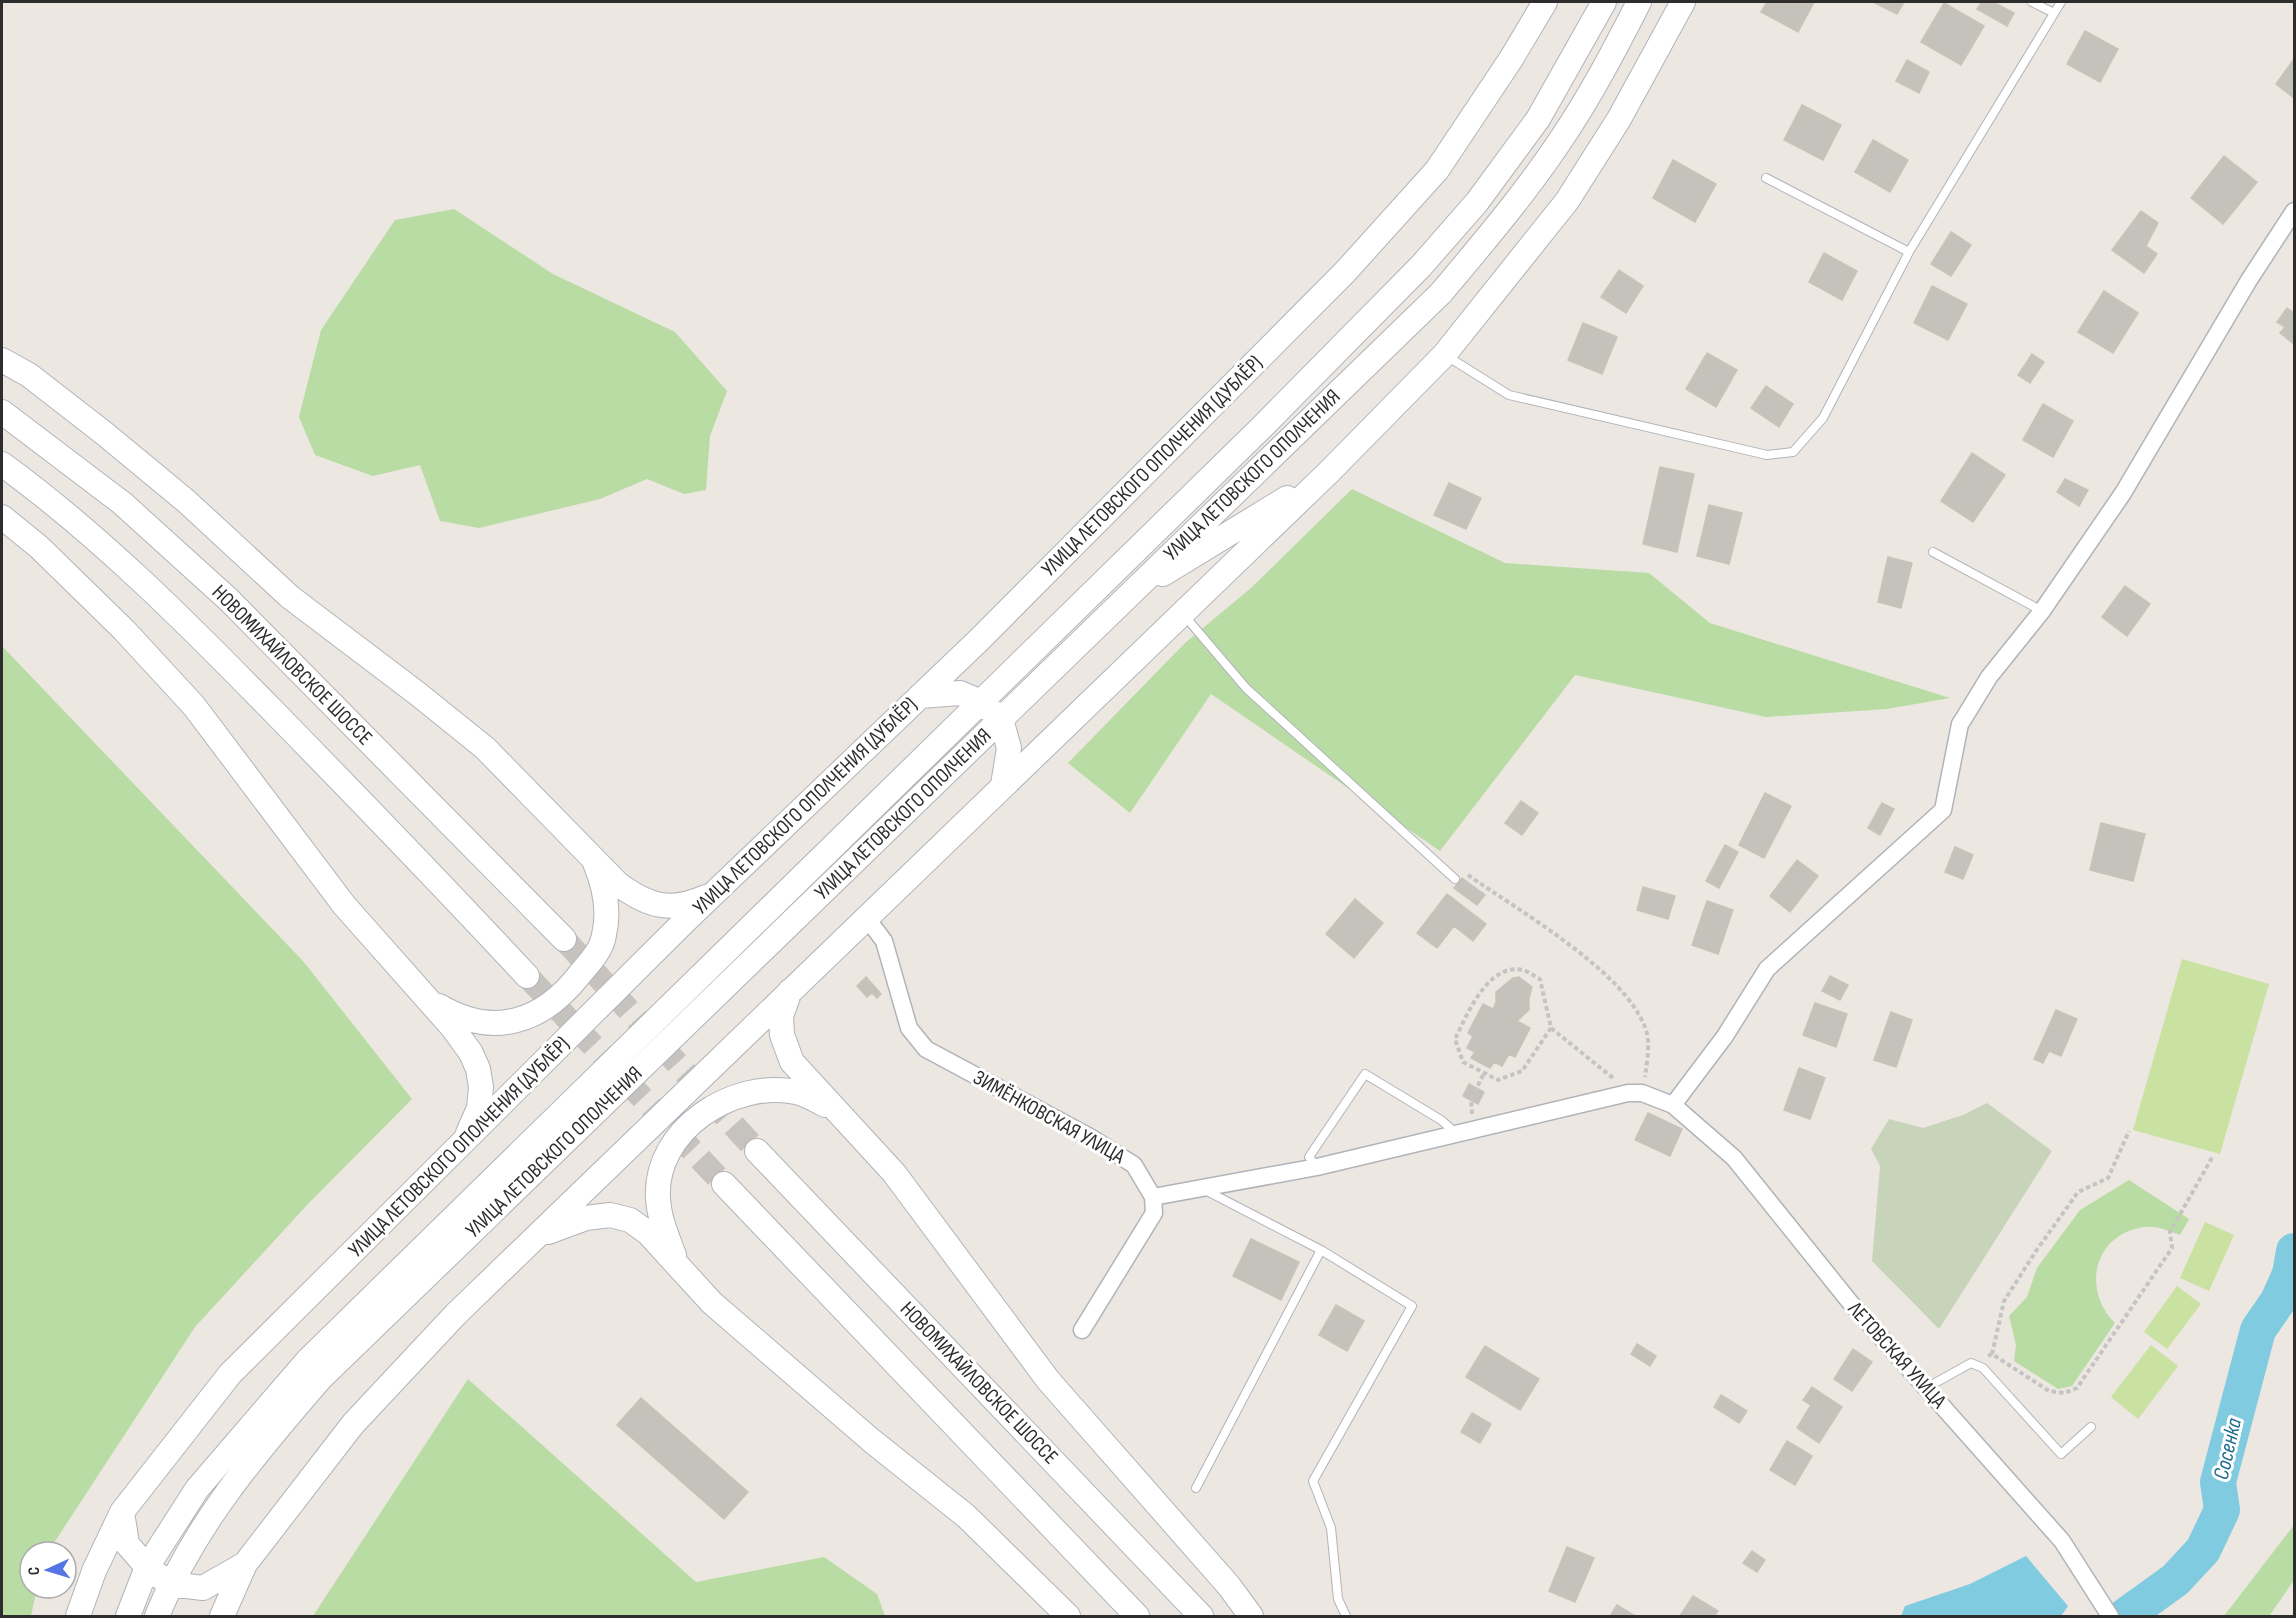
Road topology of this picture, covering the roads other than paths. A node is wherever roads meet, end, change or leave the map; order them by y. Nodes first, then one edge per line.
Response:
1 (1545, 2) edge
2 (1604, 2) edge
3 (1639, 2) edge
4 (1683, 2) edge
5 (2032, 2) edge
6 (2061, 2) edge
7 (2054, 13) junction
8 (1766, 178) dead end
9 (2295, 211) edge
10 (1909, 252) junction
11 (1444, 355) junction
12 (2, 360) edge
13 (2, 412) edge
14 (2, 464) edge
15 (1329, 472) junction
16 (2, 517) edge
17 (1933, 552) dead end
18 (1125, 597) junction
19 (2042, 611) junction
20 (1182, 613) junction
21 (920, 696) junction
22 (981, 702) junction
23 (1001, 719) junction
24 (1003, 785) junction
25 (593, 858) junction
26 (1455, 879) dead end
27 (717, 891) junction
28 (866, 917) junction
29 (564, 939) tunnel mouth
30 (527, 976) tunnel mouth
31 (791, 989) junction
32 (424, 997) junction
33 (1673, 1105) junction
34 (830, 1107) junction
35 (1465, 1133) junction
36 (457, 1149) junction
37 (757, 1151) tunnel mouth
38 (1317, 1167) junction
39 (724, 1184) tunnel mouth
40 (1201, 1188) junction
41 (1153, 1197) junction
42 (530, 1241) junction
43 (1321, 1250) junction
44 (679, 1266) junction
45 (1082, 1330) dead end
46 (1926, 1388) junction
47 (2091, 1427) dead end
48 (1196, 1488) dead end
49 (122, 1512) junction
50 (245, 1564) junction
51 (147, 1567) junction
52 (170, 1584) junction
53 (78, 1617) edge
54 (128, 1617) edge
55 (157, 1617) edge
56 (222, 1617) edge
57 (1068, 1617) edge
58 (1137, 1617) edge
59 (1201, 1617) edge
60 (1251, 1617) edge
61 (1346, 1617) edge
62 (2110, 1617) edge

1 - 21 street, УЛИЦА ЛЕТОВСКОГО ОПОЛЧЕНИЯ (ДУБЛЁР)
2 - 22 street, УЛИЦА ЛЕТОВСКОГО ОПОЛЧЕНИЯ
3 - 18 street, УЛИЦА ЛЕТОВСКОГО ОПОЛЧЕНИЯ
4 - 11 street
5 - 7 lane
6 - 7 lane
7 - 10 lane
8 - 10 lane
9 - 19 street
10 - 11 lane
11 - 15 street
12 - 25 street
13 - 29 street, НОВОМИХАЙЛОВСКОЕ ШОССЕ
14 - 30 street
15 - 18 street
15 - 20 street
16 - 32 street
17 - 19 lane
18 - 23 street, УЛИЦА ЛЕТОВСКОГО ОПОЛЧЕНИЯ
19 - 33 street
20 - 24 street
20 - 26 lane
21 - 22 street
21 - 27 street, УЛИЦА ЛЕТОВСКОГО ОПОЛЧЕНИЯ (ДУБЛЁР)
22 - 23 street
22 - 51 street, УЛИЦА ЛЕТОВСКОГО ОПОЛЧЕНИЯ
23 - 24 street
23 - 52 street, УЛИЦА ЛЕТОВСКОГО ОПОЛЧЕНИЯ
24 - 28 street
25 - 27 street
25 - 32 street
27 - 36 street, УЛИЦА ЛЕТОВСКОГО ОПОЛЧЕНИЯ (ДУБЛЁР)
28 - 31 street
28 - 41 street, ЗИМЁНКОВСКАЯ УЛИЦА
31 - 34 street
31 - 42 street
32 - 36 street
33 - 35 street, ЛЕТОВСКАЯ УЛИЦА
33 - 46 street, ЛЕТОВСКАЯ УЛИЦА
34 - 44 street
34 - 60 street
35 - 38 street
35 - 38 lane
36 - 49 street, УЛИЦА ЛЕТОВСКОГО ОПОЛЧЕНИЯ (ДУБЛЁР)
37 - 59 street, НОВОМИХАЙЛОВСКОЕ ШОССЕ
38 - 40 street
39 - 58 street
40 - 41 street
40 - 43 lane
41 - 45 street
42 - 44 street
42 - 50 street
43 - 48 lane
43 - 61 lane
44 - 57 street
46 - 47 lane
46 - 62 street, ЛЕТОВСКАЯ УЛИЦА
49 - 51 street
49 - 53 street, УЛИЦА ЛЕТОВСКОГО ОПОЛЧЕНИЯ (ДУБЛЁР)
50 - 52 street
50 - 56 street
51 - 52 street
51 - 54 street, УЛИЦА ЛЕТОВСКОГО ОПОЛЧЕНИЯ
52 - 55 street, УЛИЦА ЛЕТОВСКОГО ОПОЛЧЕНИЯ

